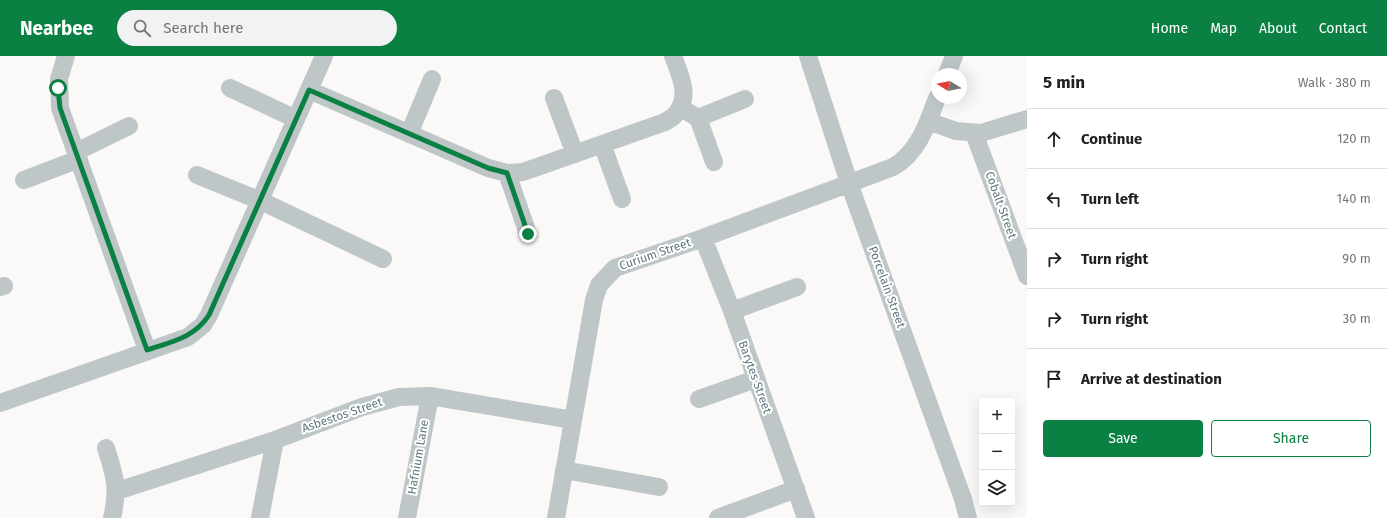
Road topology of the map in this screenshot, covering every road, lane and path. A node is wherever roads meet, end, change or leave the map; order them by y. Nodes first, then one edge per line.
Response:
1 (66, 56) edge
2 (324, 56) edge
3 (673, 56) edge
4 (808, 56) edge
5 (954, 56) edge
6 (949, 68) edge
7 (432, 79) dead end
8 (230, 88) dead end
9 (309, 90) junction
10 (554, 98) dead end
11 (745, 99) dead end
12 (935, 104) edge
13 (681, 108) junction
14 (698, 118) junction
15 (296, 119) junction
16 (1027, 119) edge
17 (928, 121) junction
18 (129, 126) dead end
19 (974, 133) junction
20 (409, 134) junction
21 (602, 144) junction
22 (575, 154) junction
23 (77, 155) junction
24 (714, 162) dead end
25 (507, 173) junction
26 (197, 175) dead end
27 (24, 180) dead end
28 (849, 183) junction
29 (622, 199) dead end
30 (261, 201) junction
31 (528, 234) dead end
32 (703, 238) junction
33 (383, 259) dead end
34 (1027, 276) edge
35 (797, 287) dead end
36 (732, 311) junction
37 (147, 350) junction
38 (756, 379) junction
39 (430, 396) junction
40 (699, 399) dead end
41 (0, 403) edge
42 (573, 420) junction
43 (275, 440) junction
44 (106, 448) dead end
45 (564, 470) junction
46 (659, 487) dead end
47 (796, 489) junction
48 (117, 491) junction
49 (112, 518) edge
50 (260, 518) edge
51 (407, 518) edge
52 (556, 518) edge
53 (718, 518) edge
54 (806, 518) edge
55 (968, 518) edge

1 - 23 street
2 - 9 street
3 - 13 street
4 - 28 street, Porcelain Street
5 - 6 street
7 - 20 street
8 - 15 street
9 - 15 street
9 - 20 street
10 - 22 street
11 - 14 street
12 - 17 street, Curium Street
13 - 14 street
13 - 21 street
14 - 24 street
15 - 30 street
16 - 19 street
17 - 19 street
17 - 28 street, Curium Street
18 - 23 street
19 - 34 street, Cobalt Street
20 - 25 street
21 - 22 street
21 - 29 street
22 - 25 street
23 - 27 street
23 - 37 street
25 - 31 street
26 - 30 street
28 - 32 street, Curium Street
28 - 55 street, Porcelain Street
30 - 33 street
30 - 37 street
32 - 36 street, Barytes Street
32 - 42 street, Curium Street
35 - 36 street
36 - 38 street, Barytes Street
37 - 41 street
38 - 40 street
38 - 47 street, Barytes Street
39 - 42 street, Asbestos Street
39 - 43 street, Asbestos Street
39 - 51 street, Hafnium Lane
42 - 45 street, Curium Street
43 - 48 street, Asbestos Street
43 - 50 street
44 - 48 street
45 - 46 street
45 - 52 street, Curium Street
47 - 53 street
47 - 54 street, Barytes Street
48 - 49 street

